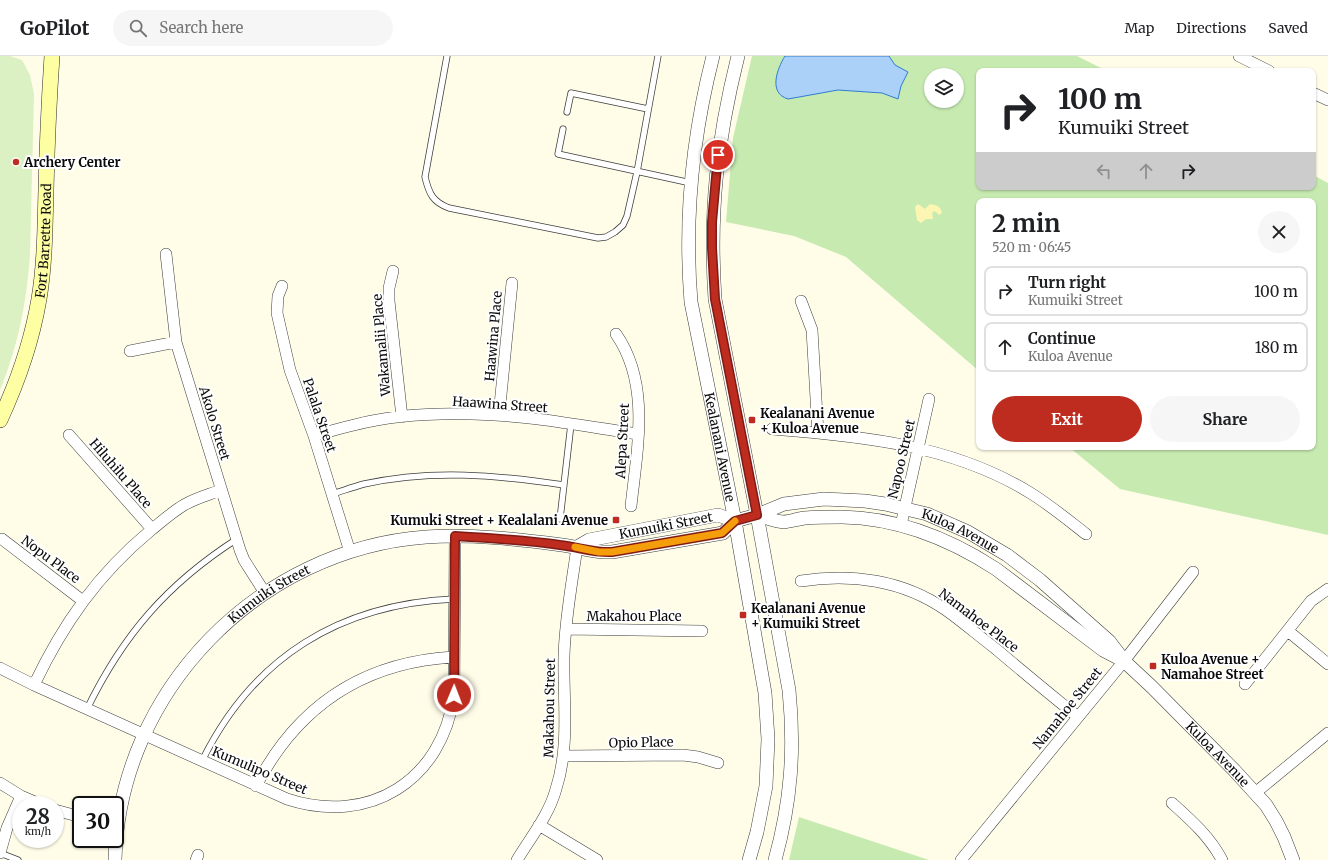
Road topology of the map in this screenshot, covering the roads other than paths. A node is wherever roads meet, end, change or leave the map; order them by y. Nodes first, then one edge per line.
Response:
1 (52, 56) edge
2 (447, 56) edge
3 (658, 56) edge
4 (713, 56) edge
5 (738, 56) edge
6 (1239, 56) edge
7 (1263, 68) edge
8 (1316, 94) edge
9 (1328, 100) edge
10 (648, 109) junction
11 (567, 112) dead end
12 (563, 129) dead end
13 (637, 172) junction
14 (691, 183) junction
15 (166, 254) dead end
16 (394, 271) dead end
17 (512, 283) dead end
18 (282, 286) dead end
19 (801, 302) dead end
20 (616, 334) dead end
21 (176, 342) junction
22 (130, 350) dead end
23 (929, 400) dead end
24 (500, 415) junction
25 (402, 417) junction
26 (0, 420) edge
27 (571, 424) junction
28 (772, 429) dead end
29 (818, 433) junction
30 (638, 434) junction
31 (68, 435) dead end
32 (314, 436) junction
33 (919, 448) junction
34 (564, 485) junction
35 (221, 490) junction
36 (332, 494) junction
37 (631, 506) dead end
38 (905, 508) junction
39 (757, 515) junction
40 (560, 520) dead end
41 (735, 521) junction
42 (901, 525) junction
43 (152, 529) junction
44 (1086, 534) dead end
45 (455, 536) junction
46 (2, 539) dead end
47 (237, 539) junction
48 (577, 547) junction
49 (350, 552) junction
50 (1193, 572) dead end
51 (800, 581) dead end
52 (1328, 588) edge
53 (264, 593) junction
54 (454, 599) junction
55 (83, 601) junction
56 (566, 629) junction
57 (702, 630) dead end
58 (1288, 630) junction
59 (454, 657) junction
60 (1124, 661) junction
61 (1328, 664) edge
62 (0, 668) edge
63 (1245, 684) dead end
64 (34, 686) junction
65 (87, 709) junction
66 (1078, 717) junction
67 (1328, 733) edge
68 (145, 735) junction
69 (563, 756) junction
70 (202, 761) junction
71 (718, 763) dead end
72 (0, 783) edge
73 (256, 786) junction
74 (1255, 793) junction
75 (21, 796) edge
76 (124, 796) edge
77 (1172, 803) dead end
78 (12, 817) edge
79 (539, 825) junction
80 (116, 848) edge
81 (0, 853) edge
82 (18, 860) edge
83 (115, 860) edge
84 (517, 860) edge
85 (597, 860) edge
86 (749, 860) edge
87 (774, 860) edge
88 (961, 860) edge
89 (1222, 860) edge
90 (1293, 860) edge

1 - 26 main road, Fort Barrette Road
2 - 13 lane
3 - 10 lane
4 - 14 street, Kealanani Avenue
5 - 39 street, Kealanani Avenue
6 - 7 street
8 - 9 street
10 - 11 lane
10 - 13 lane
12 - 13 lane
13 - 14 lane
14 - 41 street, Kealanani Avenue
15 - 21 street, Akolo Street
16 - 25 street, Wakamalii Place
17 - 24 street, Haawina Place
18 - 32 street, Palala Street
19 - 29 street
20 - 30 street, Alepa Street
21 - 22 street
21 - 35 street, Akolo Street
23 - 33 street, Napoo Street
24 - 25 street, Haawina Street
24 - 27 street, Haawina Street
25 - 32 street, Haawina Street
27 - 30 street, Haawina Street
27 - 34 lane
28 - 29 street
29 - 33 street
30 - 37 street, Alepa Street
31 - 43 street, Hiluhilu Place
32 - 36 street, Palala Street
33 - 38 street, Napoo Street
33 - 44 street
34 - 36 lane
34 - 40 lane
35 - 43 street
35 - 47 street, Akolo Street
36 - 49 street, Palala Street
38 - 39 street, Kuloa Avenue
38 - 42 street, Napoo Street
38 - 60 street, Kuloa Avenue
39 - 41 street, Kuloa Avenue
39 - 42 street, Kuloa Avenue
39 - 87 street, Kealanani Avenue
41 - 48 street, Kumuiki Street
41 - 48 street, Kumuiki Street
41 - 86 street, Kealanani Avenue
42 - 60 street, Kuloa Avenue
43 - 55 street
45 - 48 street, Kumuiki Street
45 - 49 street, Kumuiki Street
45 - 54 street, Kumulipo Street
46 - 55 street, Nopu Place
47 - 53 street, Akolo Street
47 - 65 lane
48 - 56 street, Makahou Street
49 - 53 street, Kumuiki Street
50 - 60 street, Namahoe Street
51 - 66 street, Namahoe Place
52 - 58 street
53 - 68 street, Kumuiki Street
54 - 59 street, Kumulipo Street
54 - 70 lane
55 - 64 street
56 - 57 street, Makahou Place
56 - 69 street, Makahou Street
58 - 61 street
58 - 63 street
59 - 73 street
59 - 73 street, Kumulipo Street
60 - 66 street, Namahoe Street
60 - 74 street, Kuloa Avenue
62 - 64 street, Kumulipo Street
64 - 65 street, Kumulipo Street
65 - 68 street, Kumulipo Street
66 - 88 street, Namahoe Street
67 - 74 street
68 - 70 street, Kumulipo Street
68 - 76 street, Kumuiki Street
69 - 71 street, Opio Place
69 - 79 street, Makahou Street
70 - 73 street, Kumulipo Street
72 - 75 street
74 - 90 street, Kuloa Avenue
77 - 89 street
78 - 81 street
79 - 84 street, Makahou Street
79 - 85 street
80 - 83 street, Kumuiki Street
81 - 82 lane

